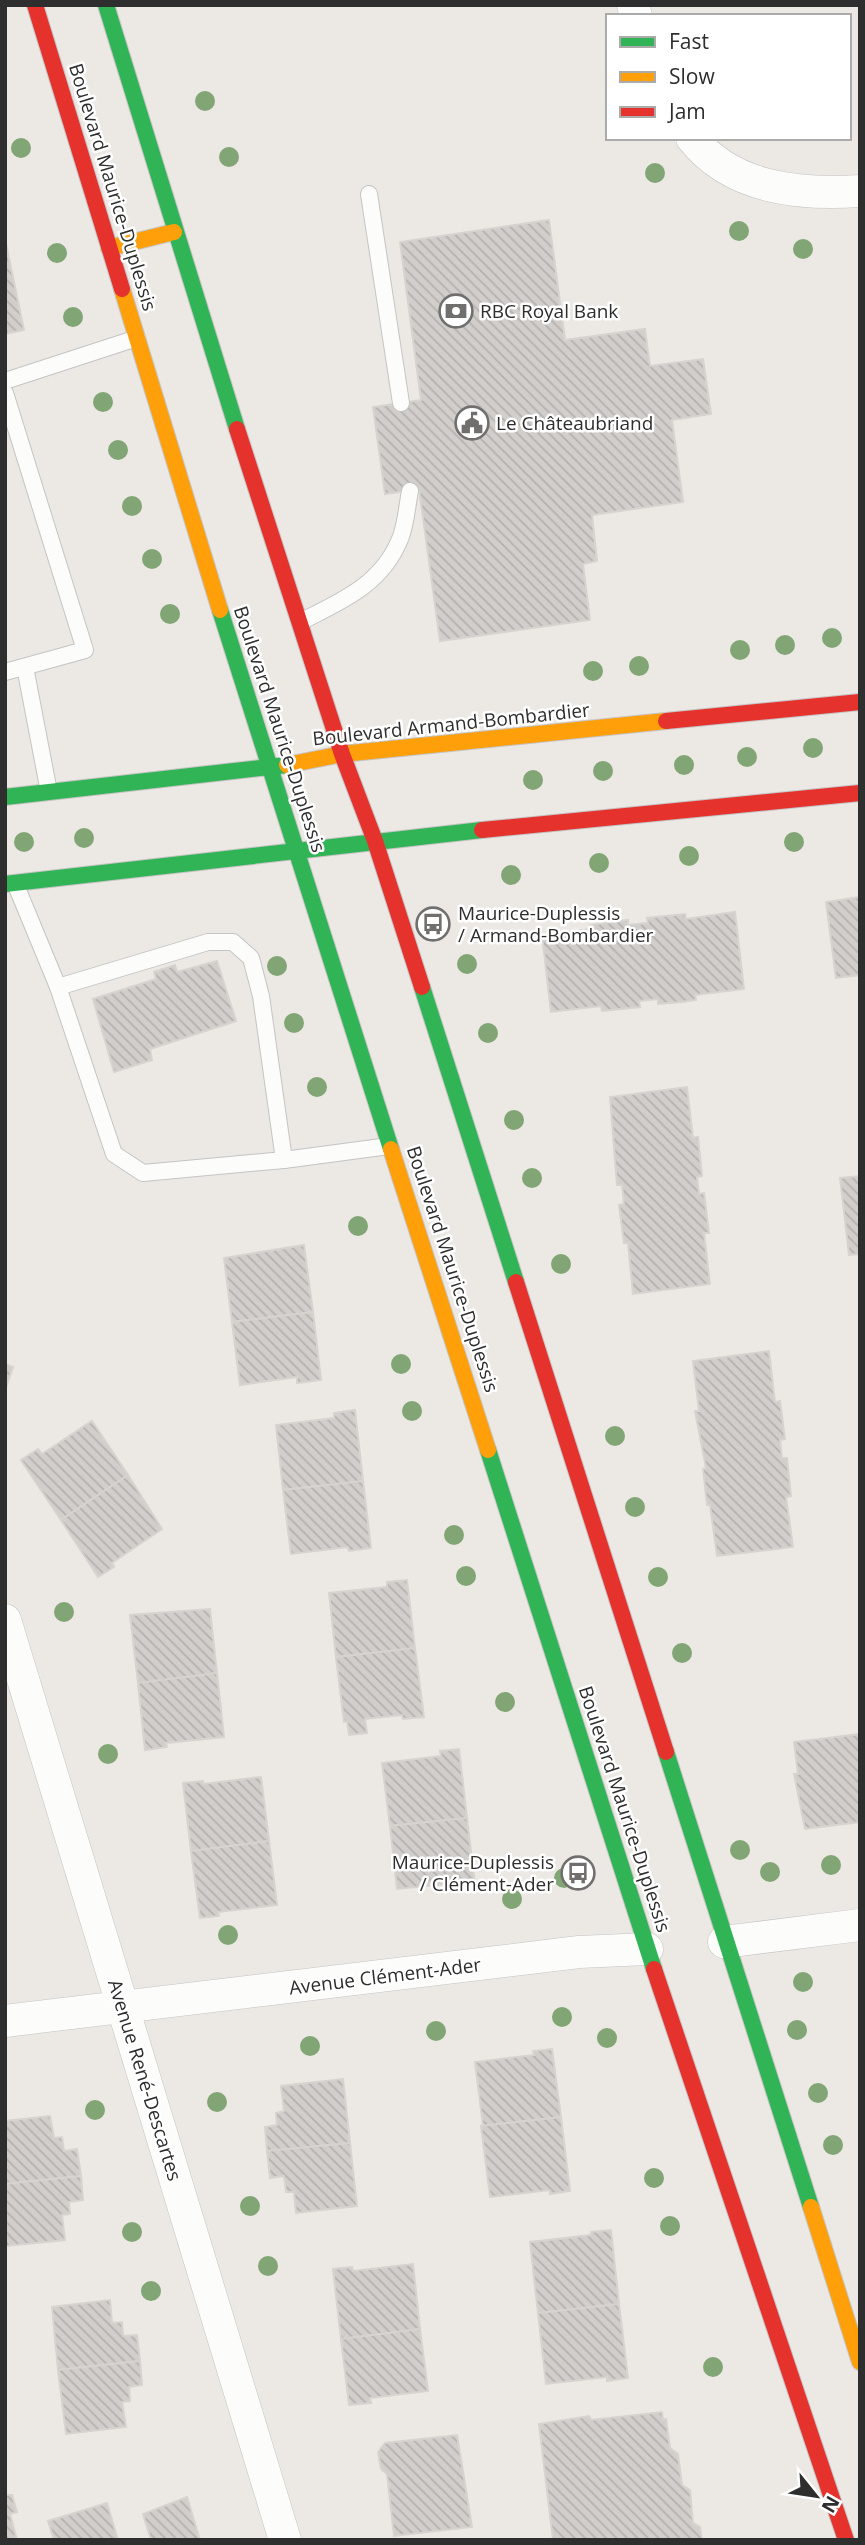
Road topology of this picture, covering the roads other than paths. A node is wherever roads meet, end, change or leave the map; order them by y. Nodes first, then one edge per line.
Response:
1 (35, 5) edge
2 (106, 5) edge
3 (699, 146) edge
4 (860, 191) edge
5 (369, 194) dead end
6 (174, 232) junction
7 (109, 248) junction
8 (137, 338) junction
9 (5, 381) edge
10 (5, 393) edge
11 (401, 403) dead end
12 (410, 491) dead end
13 (302, 621) junction
14 (24, 667) junction
15 (5, 672) edge
16 (860, 702) edge
17 (342, 754) junction
18 (269, 768) junction
19 (49, 792) junction
20 (860, 793) edge
21 (5, 797) edge
22 (375, 841) junction
23 (297, 849) junction
24 (10, 883) edge
25 (58, 987) junction
26 (392, 1146) junction
27 (284, 1160) junction
28 (5, 1620) edge
29 (860, 1925) edge
30 (724, 1942) junction
31 (647, 1949) junction
32 (123, 2008) junction
33 (5, 2021) edge
34 (860, 2362) edge
35 (849, 2538) edge
36 (285, 2540) edge

1 - 7 street, Boulevard Maurice-Duplessis
2 - 6 street
3 - 4 street
5 - 11 lane
6 - 7 street
6 - 13 street
7 - 8 street, Boulevard Maurice-Duplessis
8 - 9 lane
8 - 18 street, Boulevard Maurice-Duplessis
10 - 14 lane
12 - 13 lane
13 - 17 street
14 - 15 lane
14 - 19 lane
16 - 17 street, Boulevard Armand-Bombardier
17 - 18 street, Boulevard Armand-Bombardier
17 - 22 street
18 - 19 street, Boulevard Armand-Bombardier
18 - 23 street, Boulevard Maurice-Duplessis
19 - 21 street, Boulevard Armand-Bombardier
20 - 22 street
22 - 23 street
22 - 30 street
23 - 24 street
23 - 26 street, Boulevard Maurice-Duplessis
24 - 25 lane
25 - 27 lane
25 - 27 lane
26 - 27 lane
26 - 31 street, Boulevard Maurice-Duplessis
28 - 32 street, Avenue René-Descartes
29 - 30 street
30 - 34 street
31 - 32 street, Avenue Clément-Ader
31 - 35 street, Boulevard Maurice-Duplessis
32 - 33 street, Avenue Clément-Ader
32 - 36 street, Avenue René-Descartes

